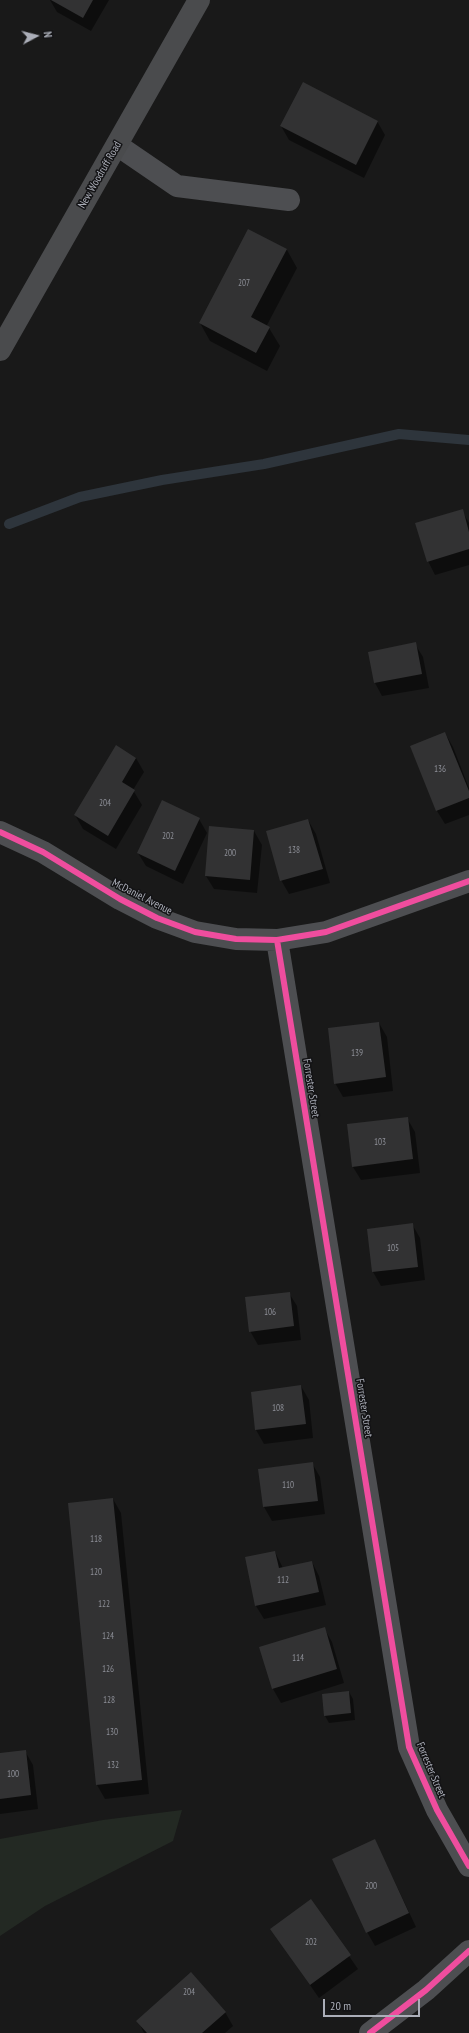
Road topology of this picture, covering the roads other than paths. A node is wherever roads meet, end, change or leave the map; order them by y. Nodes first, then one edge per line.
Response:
1 (199, 0) edge
2 (117, 145) junction
3 (289, 200) dead end
4 (0, 350) edge
5 (0, 832) edge
6 (469, 881) edge
7 (277, 940) junction
8 (469, 1866) edge
9 (469, 1951) edge
10 (370, 2033) edge

1 - 2 main road, New Woodruff Road
2 - 3 street
2 - 4 main road, New Woodruff Road
5 - 7 street, McDaniel Avenue
6 - 7 street, McDaniel Avenue
7 - 8 street, Forrester Street
9 - 10 street

